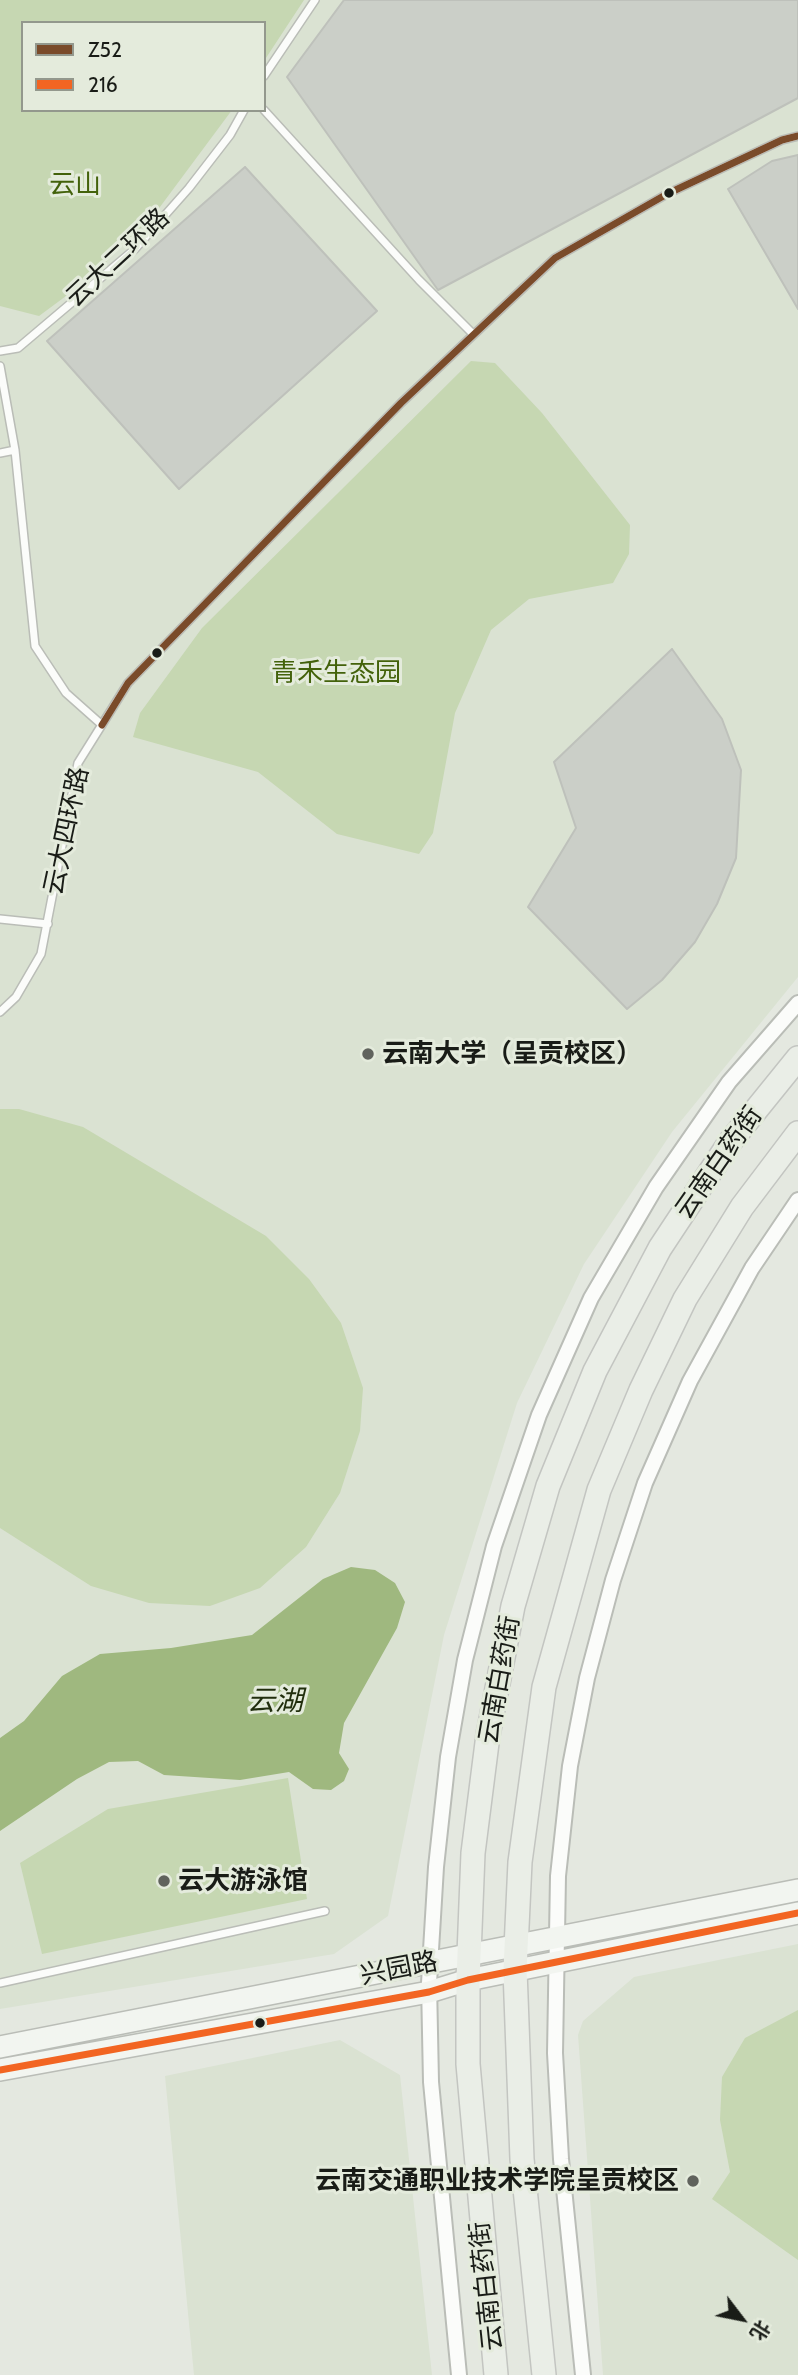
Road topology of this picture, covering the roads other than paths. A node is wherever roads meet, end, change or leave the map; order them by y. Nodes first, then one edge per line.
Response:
1 (314, 0) edge
2 (266, 73) edge
3 (243, 112) edge
4 (266, 112) edge
5 (798, 136) edge
6 (473, 334) junction
7 (0, 351) edge
8 (0, 366) edge
9 (15, 450) junction
10 (0, 453) edge
11 (102, 725) junction
12 (0, 919) edge
13 (48, 924) junction
14 (798, 1003) edge
15 (0, 1012) edge
16 (798, 1058) edge
17 (798, 1133) edge
18 (798, 1200) edge
19 (798, 1889) edge
20 (325, 1911) dead end
21 (798, 1913) edge
22 (556, 1939) junction
23 (515, 1947) junction
24 (469, 1956) junction
25 (430, 1963) junction
26 (556, 1963) junction
27 (515, 1970) junction
28 (468, 1980) junction
29 (0, 1983) edge
30 (429, 1992) junction
31 (0, 2047) edge
32 (0, 2070) edge
33 (459, 2375) edge
34 (496, 2375) edge
35 (544, 2375) edge
36 (583, 2375) edge

1 - 2 lane
3 - 7 lane, 云大二环路
4 - 6 lane
5 - 6 lane, 云大四环路
6 - 11 lane, 云大四环路
8 - 9 lane
9 - 10 lane
9 - 11 lane
11 - 13 lane, 云大四环路
12 - 13 lane
13 - 15 lane, 云大四环路
14 - 25 street
16 - 24 main road, 云南白药街
17 - 23 main road, 云南白药街
18 - 22 street
19 - 22 main road, 兴园路
20 - 29 lane
21 - 26 main road, 兴园路
22 - 23 main road, 兴园路
22 - 26 street
23 - 24 main road, 兴园路
23 - 27 main road, 云南白药街
24 - 25 main road, 兴园路
24 - 28 main road, 云南白药街
25 - 30 street
25 - 31 main road, 兴园路
26 - 27 main road, 兴园路
26 - 36 street
27 - 28 main road, 兴园路
27 - 35 main road, 云南白药街
28 - 30 main road, 兴园路
28 - 34 main road, 云南白药街
30 - 32 main road, 兴园路
30 - 33 street

